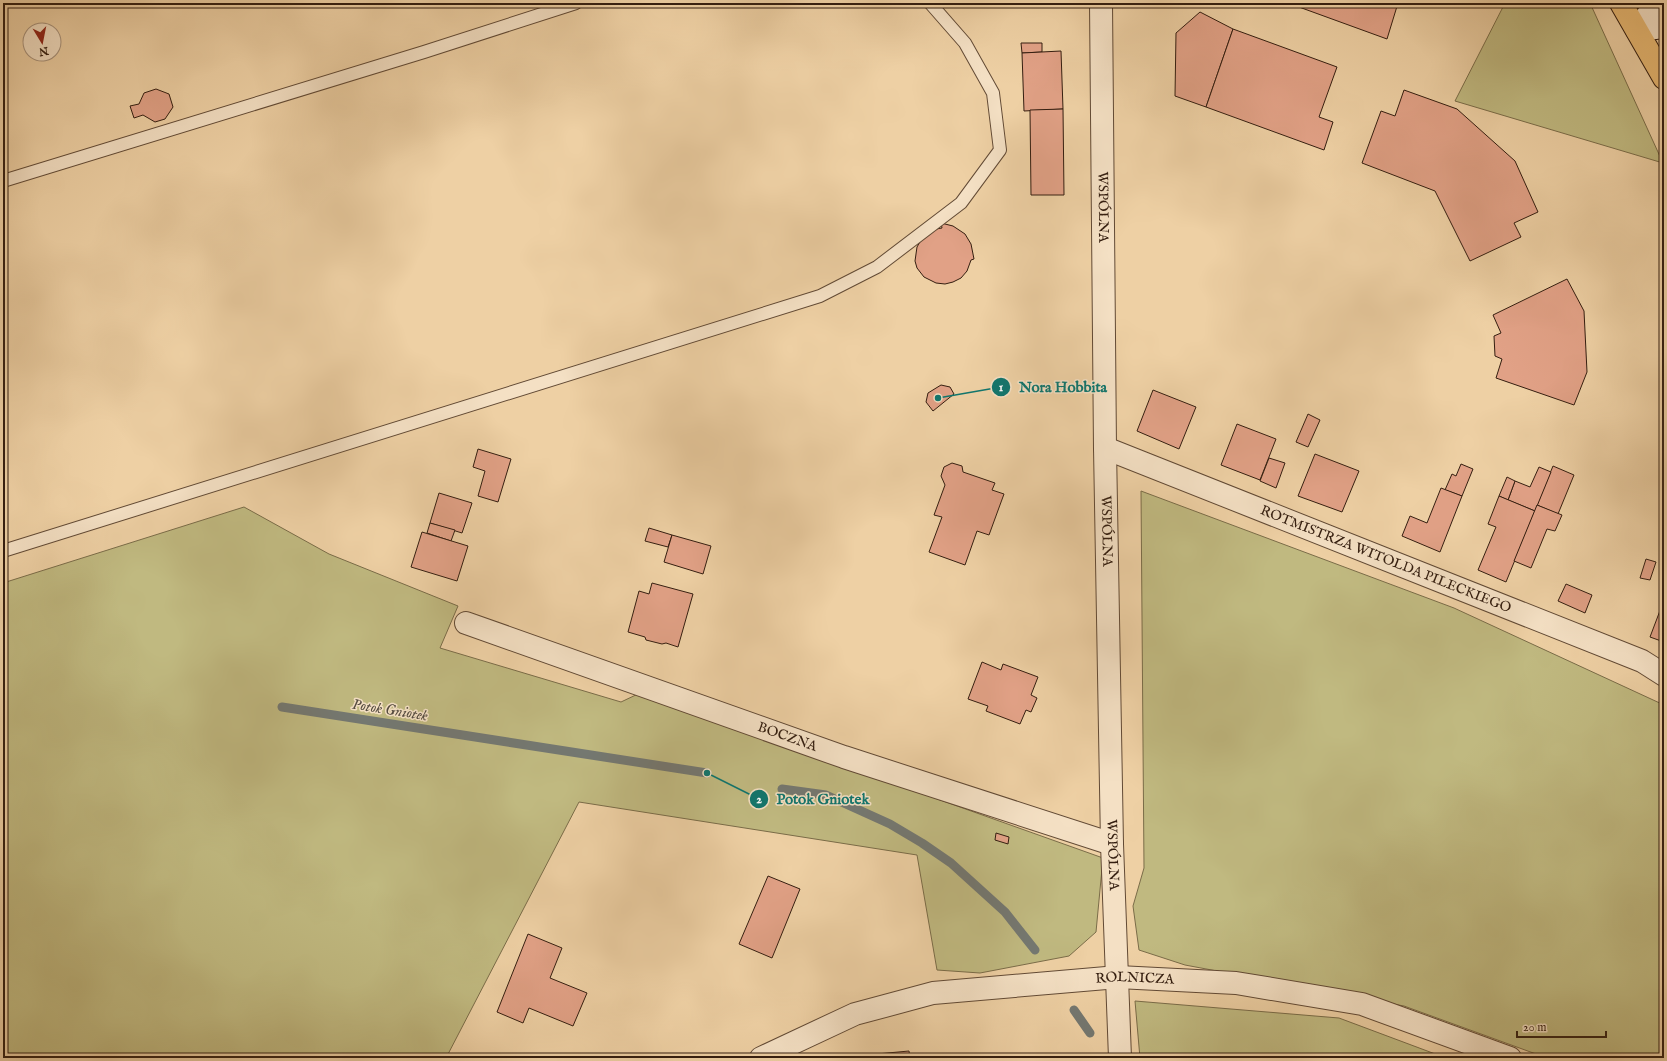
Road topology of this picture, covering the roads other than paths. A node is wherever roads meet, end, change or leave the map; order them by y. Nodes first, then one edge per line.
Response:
1 (576, 3) edge
2 (930, 3) edge
3 (1101, 3) edge
4 (1621, 3) edge
5 (1656, 3) edge
6 (1664, 27) edge
7 (1637, 30) junction
8 (1662, 73) edge
9 (3, 181) edge
10 (1105, 448) junction
11 (3, 552) edge
12 (466, 622) dead end
13 (1664, 675) edge
14 (1112, 844) junction
15 (1118, 977) junction
16 (761, 1058) edge
17 (1120, 1058) edge
18 (1510, 1058) edge

1 - 9 lane
2 - 11 lane
3 - 10 street, WSPÓLNA
4 - 7 main road
5 - 7 street
6 - 7 street
7 - 8 main road
10 - 13 street, ROTMISTRZA WITOLDA PILECKIEGO
10 - 14 street, WSPÓLNA
12 - 14 street, BOCZNA
14 - 15 street, WSPÓLNA
15 - 16 street, ROLNICZA
15 - 17 street, WSPÓLNA
15 - 18 street, ROLNICZA

